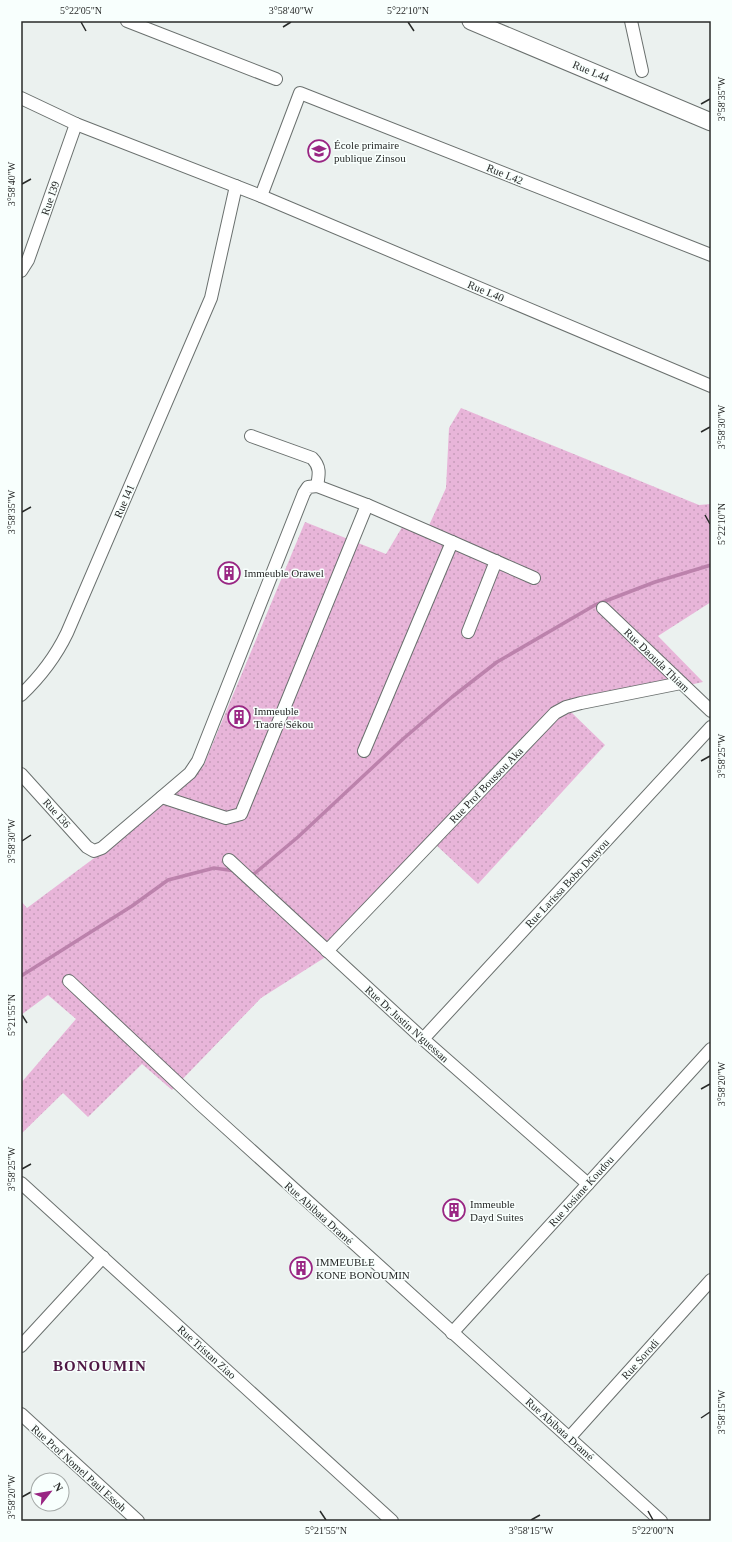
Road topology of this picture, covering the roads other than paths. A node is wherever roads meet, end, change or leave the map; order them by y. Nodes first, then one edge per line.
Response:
1 (127, 21) edge
2 (471, 21) edge
3 (631, 21) edge
4 (642, 71) dead end
5 (276, 79) dead end
6 (21, 98) edge
7 (711, 122) edge
8 (76, 124) junction
9 (236, 186) junction
10 (261, 196) junction
11 (711, 255) edge
12 (21, 272) edge
13 (711, 386) edge
14 (251, 436) dead end
15 (317, 486) junction
16 (367, 505) junction
17 (452, 542) junction
18 (496, 561) junction
19 (534, 578) dead end
20 (603, 608) dead end
21 (468, 632) dead end
22 (681, 683) junction
23 (21, 695) edge
24 (711, 711) edge
25 (711, 727) edge
26 (364, 751) dead end
27 (21, 774) edge
28 (162, 797) junction
29 (229, 860) dead end
30 (327, 951) junction
31 (69, 981) dead end
32 (423, 1039) junction
33 (711, 1051) edge
34 (21, 1183) edge
35 (588, 1184) junction
36 (103, 1257) junction
37 (711, 1280) edge
38 (452, 1332) junction
39 (21, 1346) edge
40 (21, 1414) edge
41 (569, 1438) junction
42 (138, 1521) edge
43 (392, 1521) edge
44 (662, 1521) edge

1 - 5 street
2 - 7 street, Rue L44
3 - 4 street
6 - 8 street, Rue L40
8 - 9 street, Rue L40
8 - 12 street, Rue I39
9 - 10 street, Rue L40
9 - 23 street, Rue I41
10 - 11 street, Rue L42
10 - 13 street, Rue L40
14 - 15 street
15 - 16 street
15 - 28 street
16 - 17 street
16 - 28 street
17 - 18 street
17 - 26 street
18 - 19 street
18 - 21 street
20 - 22 street, Rue Daouda Thiam
22 - 24 street, Rue Daouda Thiam
22 - 30 street, Rue Prof Boussou Aka
25 - 32 street, Rue Larissa Bobo Douyou
27 - 28 street, Rue I36
29 - 30 street, Rue Dr Justin N'guessan
30 - 32 street, Rue Dr Justin N'guessan
31 - 38 street, Rue Abibata Dramé
32 - 35 street, Rue Dr Justin N'guessan
33 - 35 street, Rue Josiane Koudou
34 - 36 street, Rue Tristan Ziao
35 - 38 street, Rue Josiane Koudou
36 - 39 street
36 - 43 street, Rue Tristan Ziao
37 - 41 street, Rue Sorodi
38 - 41 street, Rue Abibata Dramé
40 - 42 street, Rue Prof Nomel Paul Essoh
41 - 44 street, Rue Abibata Dramé

